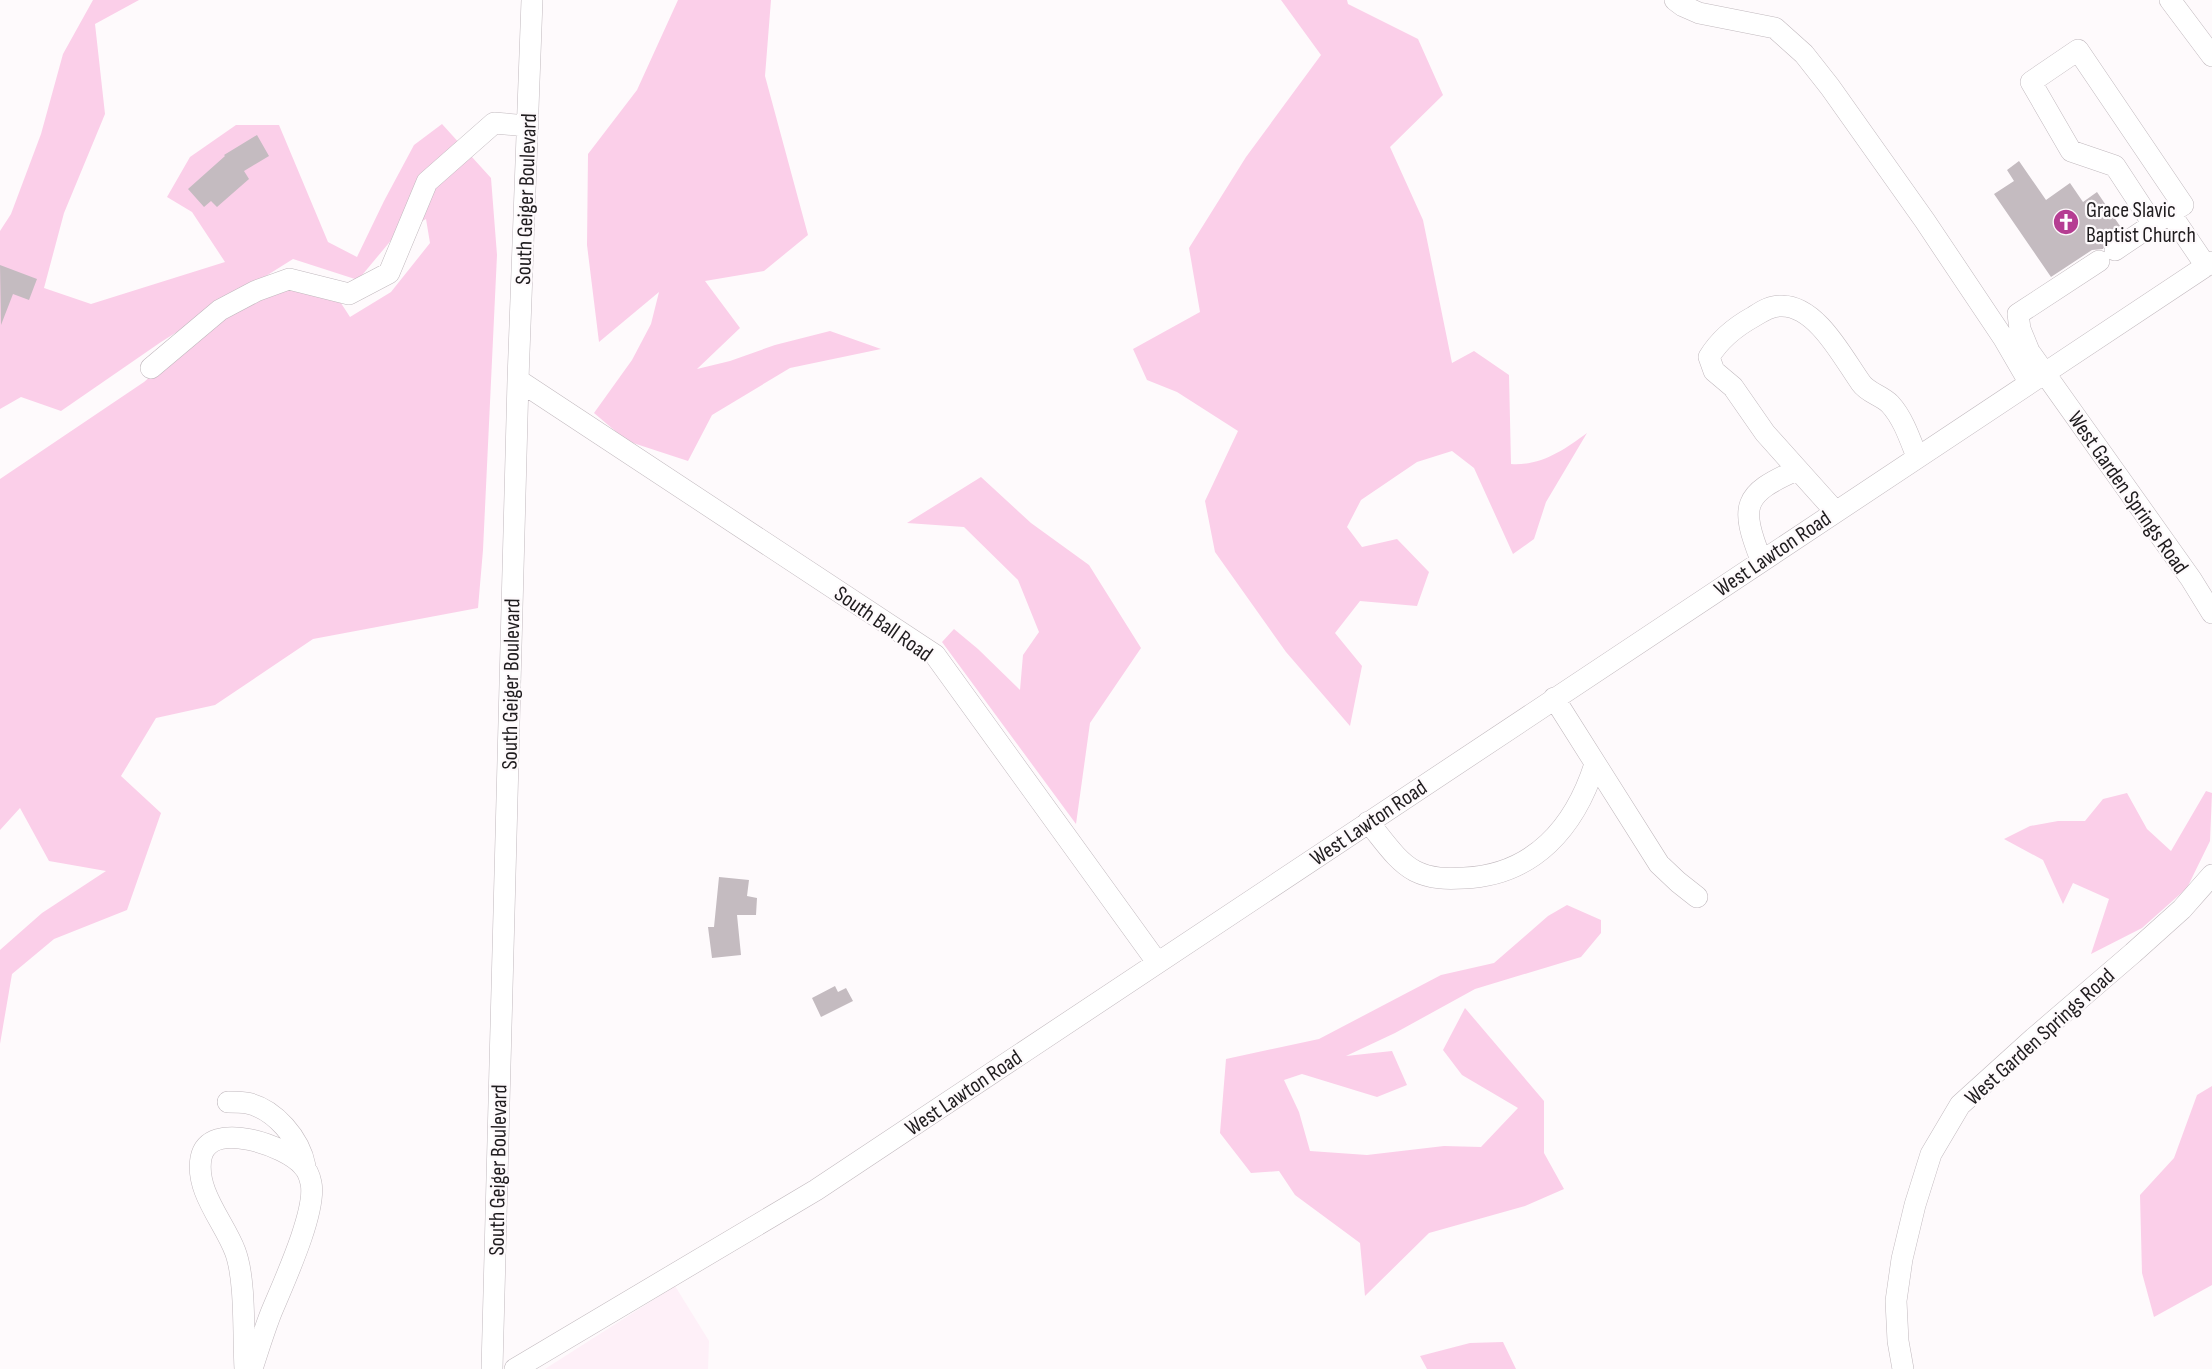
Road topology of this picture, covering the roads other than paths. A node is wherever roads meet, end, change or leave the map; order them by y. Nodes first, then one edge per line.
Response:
1 (532, 0) edge
2 (1675, 0) edge
3 (2170, 0) edge
4 (2212, 56) edge
5 (528, 126) junction
6 (2161, 219) junction
7 (2209, 264) edge
8 (151, 368) dead end
9 (2036, 377) junction
10 (518, 380) junction
11 (1917, 457) junction
12 (1797, 470) junction
13 (1835, 511) junction
14 (1761, 560) junction
15 (2212, 614) edge
16 (1554, 698) junction
17 (1595, 764) junction
18 (1368, 822) junction
19 (2212, 875) edge
20 (1697, 897) dead end
21 (1157, 962) junction
22 (228, 1102) dead end
23 (305, 1167) junction
24 (245, 1369) edge
25 (252, 1369) edge
26 (492, 1369) edge
27 (515, 1369) edge
28 (1903, 1369) edge

1 - 5 street, South Geiger Boulevard
2 - 9 street
3 - 4 street
5 - 8 street
5 - 10 street, South Geiger Boulevard
6 - 6 street
6 - 7 street
6 - 9 street
7 - 9 street, West Lawton Road
9 - 11 street, West Lawton Road
9 - 15 street, West Garden Springs Road
10 - 21 street, South Ball Road
10 - 26 street, South Geiger Boulevard
11 - 12 street
11 - 13 street, West Lawton Road
12 - 13 street
12 - 14 street
13 - 14 street, West Lawton Road
14 - 16 street, West Lawton Road
16 - 17 street
16 - 18 street, West Lawton Road
17 - 18 street
17 - 20 street
18 - 21 street, West Lawton Road
19 - 28 street, West Garden Springs Road
21 - 27 street, West Lawton Road
22 - 23 street
23 - 24 street
23 - 25 street

